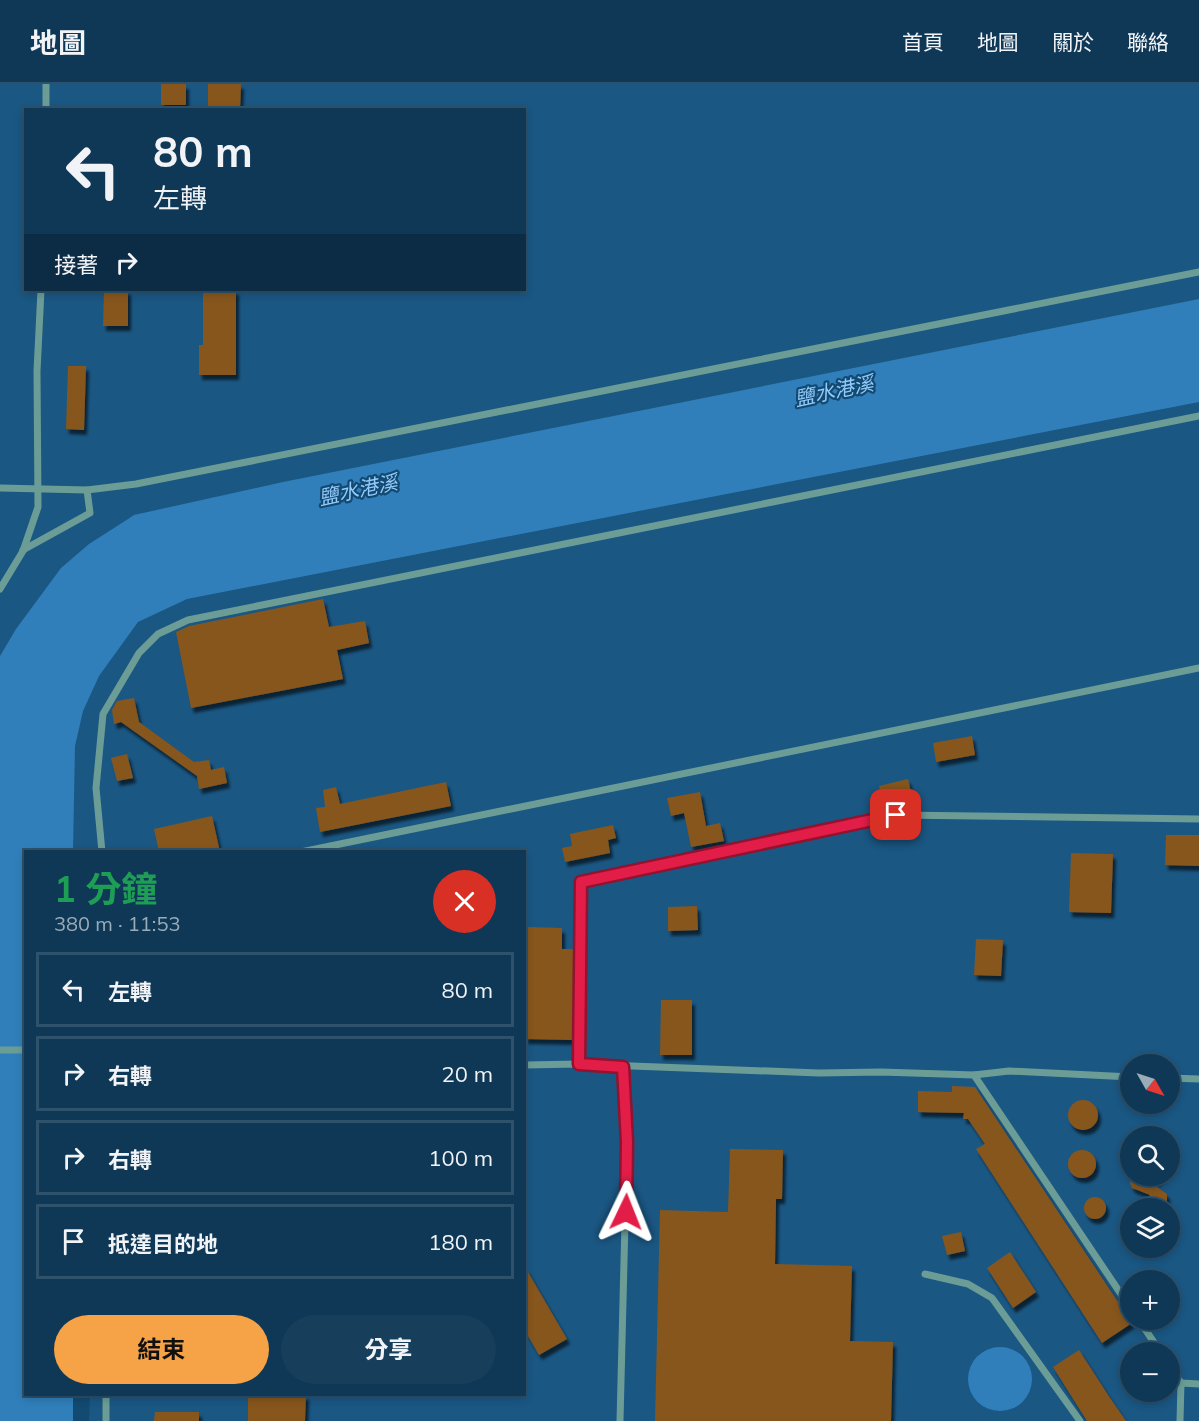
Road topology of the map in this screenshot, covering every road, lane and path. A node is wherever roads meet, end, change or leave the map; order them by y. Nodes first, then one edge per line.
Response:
1 (46, 84) edge
2 (46, 108) edge
3 (1199, 272) edge
4 (41, 291) edge
5 (1199, 416) edge
6 (38, 487) junction
7 (0, 488) edge
8 (87, 490) junction
9 (23, 551) junction
10 (0, 589) edge
11 (1199, 668) edge
12 (1199, 819) edge
13 (102, 850) edge
14 (311, 850) edge
15 (0, 1050) edge
16 (24, 1050) edge
17 (579, 1064) junction
18 (526, 1065) edge
19 (623, 1067) junction
20 (974, 1076) junction
21 (1120, 1076) edge
22 (1180, 1078) edge
23 (1199, 1079) edge
24 (925, 1274) dead end
25 (1120, 1292) edge
26 (1181, 1383) joint
27 (1199, 1384) edge
28 (106, 1396) edge
29 (106, 1421) edge
30 (620, 1421) edge
31 (1080, 1421) edge
32 (1180, 1421) edge

1 - 2 lane
3 - 8 lane
4 - 6 lane
5 - 13 lane
6 - 7 lane
6 - 8 lane
6 - 9 lane
8 - 9 lane
9 - 10 lane
11 - 14 lane
12 - 17 lane
15 - 16 lane
17 - 18 lane
17 - 19 lane
19 - 20 lane
19 - 30 lane
20 - 21 lane
20 - 25 lane
22 - 23 lane
24 - 31 lane
26 - 27 lane
26 - 32 lane
28 - 29 lane

